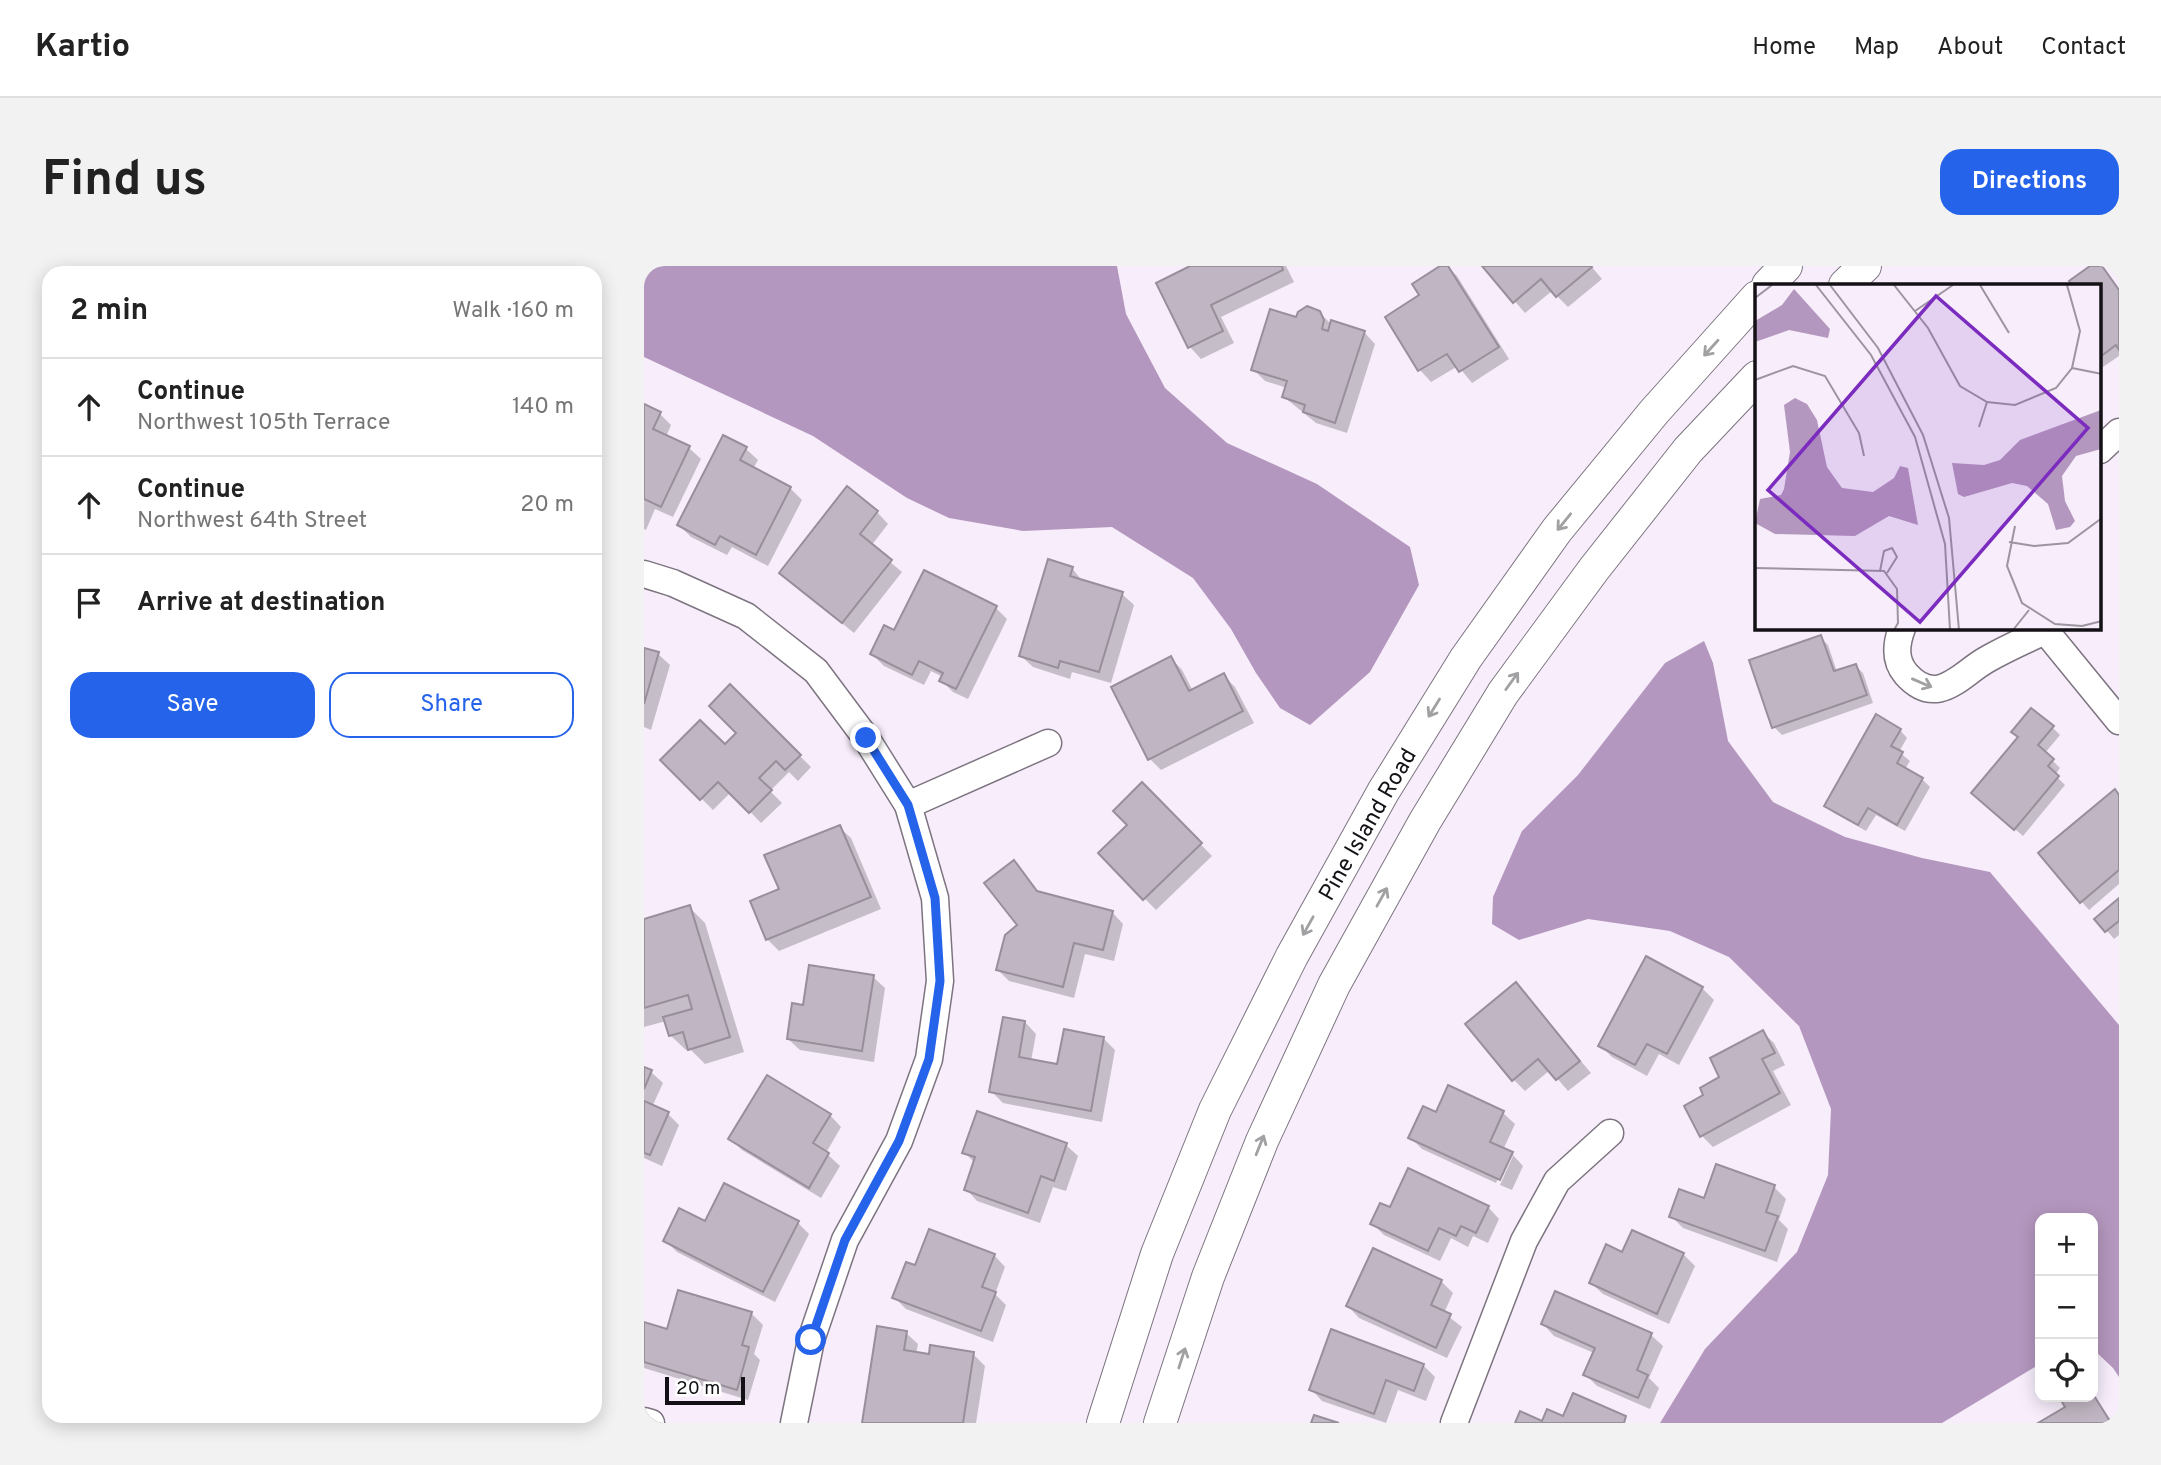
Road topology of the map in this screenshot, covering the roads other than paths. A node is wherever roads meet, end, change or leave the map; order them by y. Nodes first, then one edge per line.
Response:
1 (1786, 266) edge
2 (1865, 266) edge
3 (1769, 284) edge
4 (1846, 284) edge
5 (1755, 300) edge
6 (1755, 378) edge
7 (2119, 432) edge
8 (2102, 448) edge
9 (644, 574) edge
10 (1901, 630) edge
11 (2044, 630) edge
12 (2119, 721) edge
13 (1048, 743) dead end
14 (908, 805) junction
15 (1610, 1133) dead end
16 (644, 1421) edge
17 (651, 1423) edge
18 (794, 1423) edge
19 (1103, 1423) edge
20 (1160, 1423) edge
21 (1454, 1423) edge

1 - 3 main road
2 - 4 main road
5 -> 19 main road, Pine Island Road
20 -> 6 main road
7 - 8 street
9 - 14 street
10 -> 11 street
11 - 12 street
13 - 14 street
14 - 18 street
15 - 21 street
16 - 17 street

